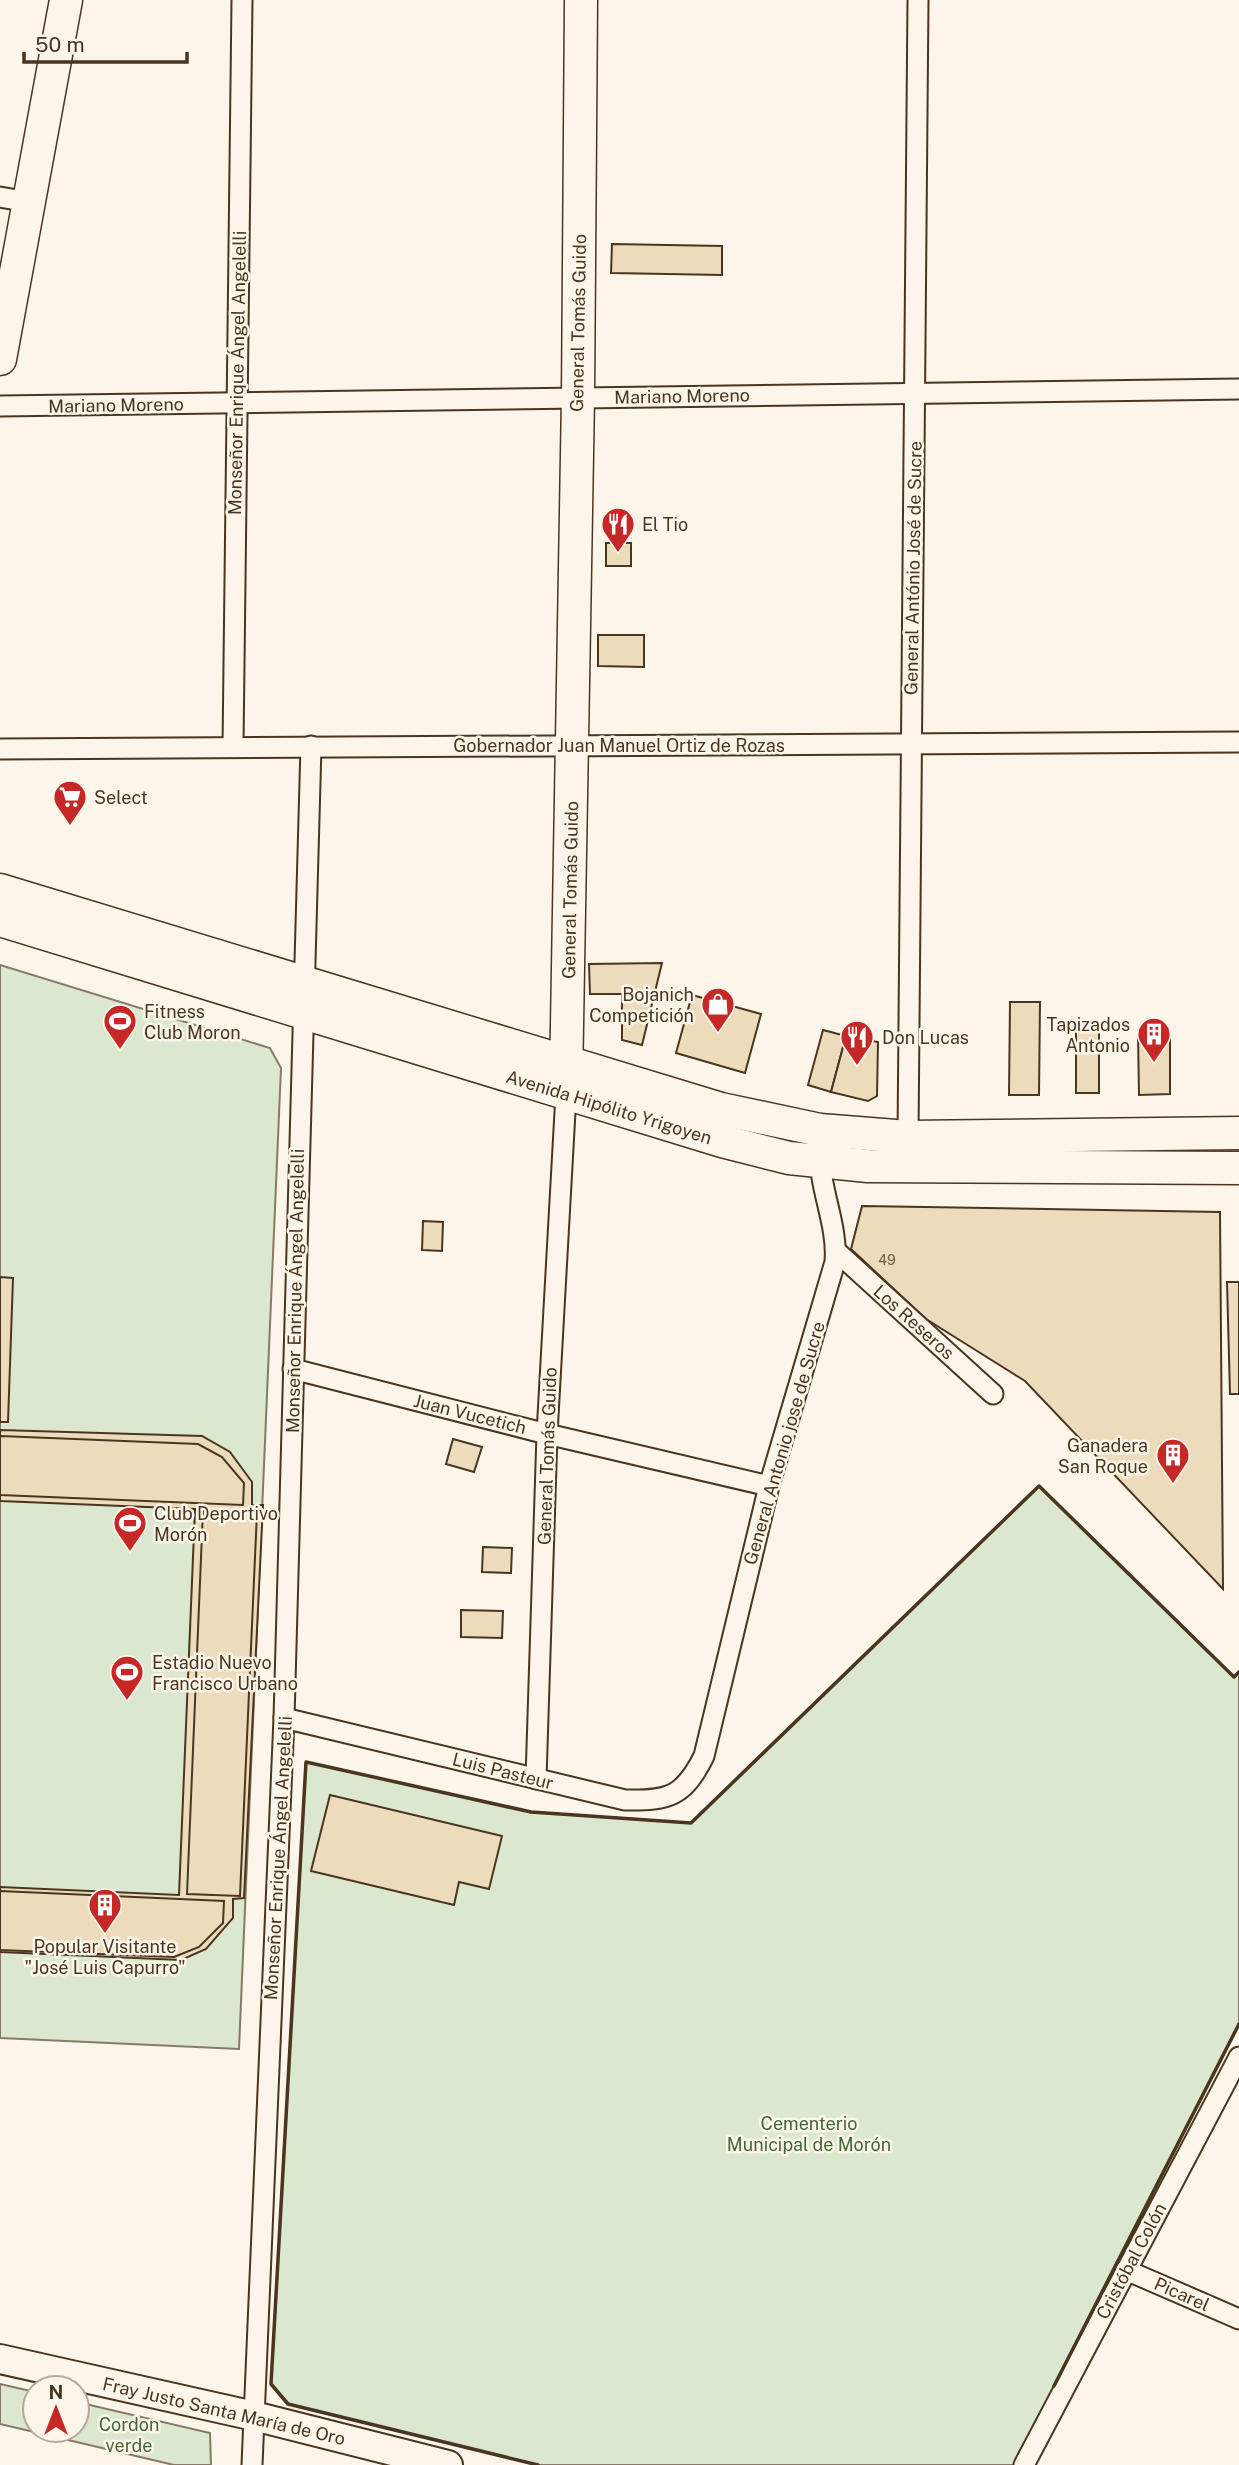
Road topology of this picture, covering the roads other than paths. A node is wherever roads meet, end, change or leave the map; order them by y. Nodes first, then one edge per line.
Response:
1 (66, 0) edge
2 (242, 0) edge
3 (582, 0) edge
4 (918, 0) edge
5 (14, 199) edge
6 (0, 359) edge
7 (1239, 389) edge
8 (916, 393) junction
9 (578, 397) junction
10 (236, 403) junction
11 (0, 406) edge
12 (1239, 742) edge
13 (911, 743) junction
14 (311, 746) junction
15 (233, 747) junction
16 (572, 747) junction
17 (0, 749) edge
18 (0, 890) edge
19 (0, 920) edge
20 (306, 983) junction
21 (302, 1014) junction
22 (567, 1062) junction
23 (566, 1094) junction
24 (820, 1130) junction
25 (1239, 1133) edge
26 (908, 1137) junction
27 (819, 1162) junction
28 (1239, 1168) edge
29 (836, 1251) junction
30 (293, 1369) junction
31 (993, 1394) dead end
32 (548, 1434) junction
33 (769, 1486) junction
34 (284, 1718) junction
35 (704, 1756) joint
36 (536, 1779) junction
37 (1239, 2057) edge
38 (1126, 2270) junction
39 (1239, 2319) edge
40 (0, 2359) edge
41 (254, 2416) junction
42 (251, 2465) edge
43 (448, 2465) edge
44 (1024, 2465) edge

1 - 5 main road
2 - 10 street, Monseñor Enrique Ángel Angelelli
3 - 9 main road, General Tomás Guido
4 - 8 street, General António José de Sucre
5 - 6 main road
7 - 8 street, Mariano Moreno
8 - 9 street, Mariano Moreno
8 - 13 street, General António José de Sucre
9 - 10 street, Mariano Moreno
9 - 16 main road, General Tomás Guido
10 - 11 street, Mariano Moreno
10 - 15 street, Monseñor Enrique Ángel Angelelli
12 - 13 street, Gobernador Juan Manuel Ortiz de Rozas
13 - 16 street, Gobernador Juan Manuel Ortiz de Rozas
13 - 26 street, General António José de Sucre
14 - 15 street, Gobernador Juan Manuel Ortiz de Rozas
14 - 16 street, Gobernador Juan Manuel Ortiz de Rozas
14 - 20 street, Monseñor Enrique Ángel Angelelli
15 - 17 street, Gobernador Juan Manuel Ortiz de Rozas
16 - 22 main road, General Tomás Guido
18 - 20 main road, Avenida Hipólito Yrigoyen
19 - 21 main road, Avenida Hipólito Yrigoyen
20 - 21 street, Monseñor Enrique Ángel Angelelli
20 - 22 main road, Avenida Hipólito Yrigoyen
21 - 23 main road, Avenida Hipólito Yrigoyen
21 - 30 street, Monseñor Enrique Ángel Angelelli
22 - 23 main road, General Tomás Guido
22 - 24 main road, Avenida Hipólito Yrigoyen
23 - 27 main road, Avenida Hipólito Yrigoyen
23 - 32 street, General Tomás Guido
24 - 26 main road, Avenida Hipólito Yrigoyen
24 - 27 street, General Antonio jose de Sucre
25 - 26 main road, Avenida Hipólito Yrigoyen
27 - 28 main road, Avenida Hipólito Yrigoyen
27 - 29 street, General Antonio jose de Sucre
29 - 31 street, Los Reseros
29 - 33 street, General Antonio jose de Sucre
30 - 32 street, Juan Vucetich
30 - 34 street, Monseñor Enrique Ángel Angelelli
32 - 33 street, Juan Vucetich
32 - 36 street, General Tomás Guido
33 - 35 street, General Antonio jose de Sucre
34 - 36 street, Luis Pasteur
34 - 41 street, Monseñor Enrique Ángel Angelelli
35 - 36 street, Luis Pasteur
37 - 38 street, Cristóbal Colón
38 - 39 street, Picarel
38 - 44 street, Cristóbal Colón
40 - 41 street, Fray Justo Santa María de Oro
41 - 42 street, Monseñor Enrique Ángel Angelelli
41 - 43 street, Fray Justo Santa María de Oro

